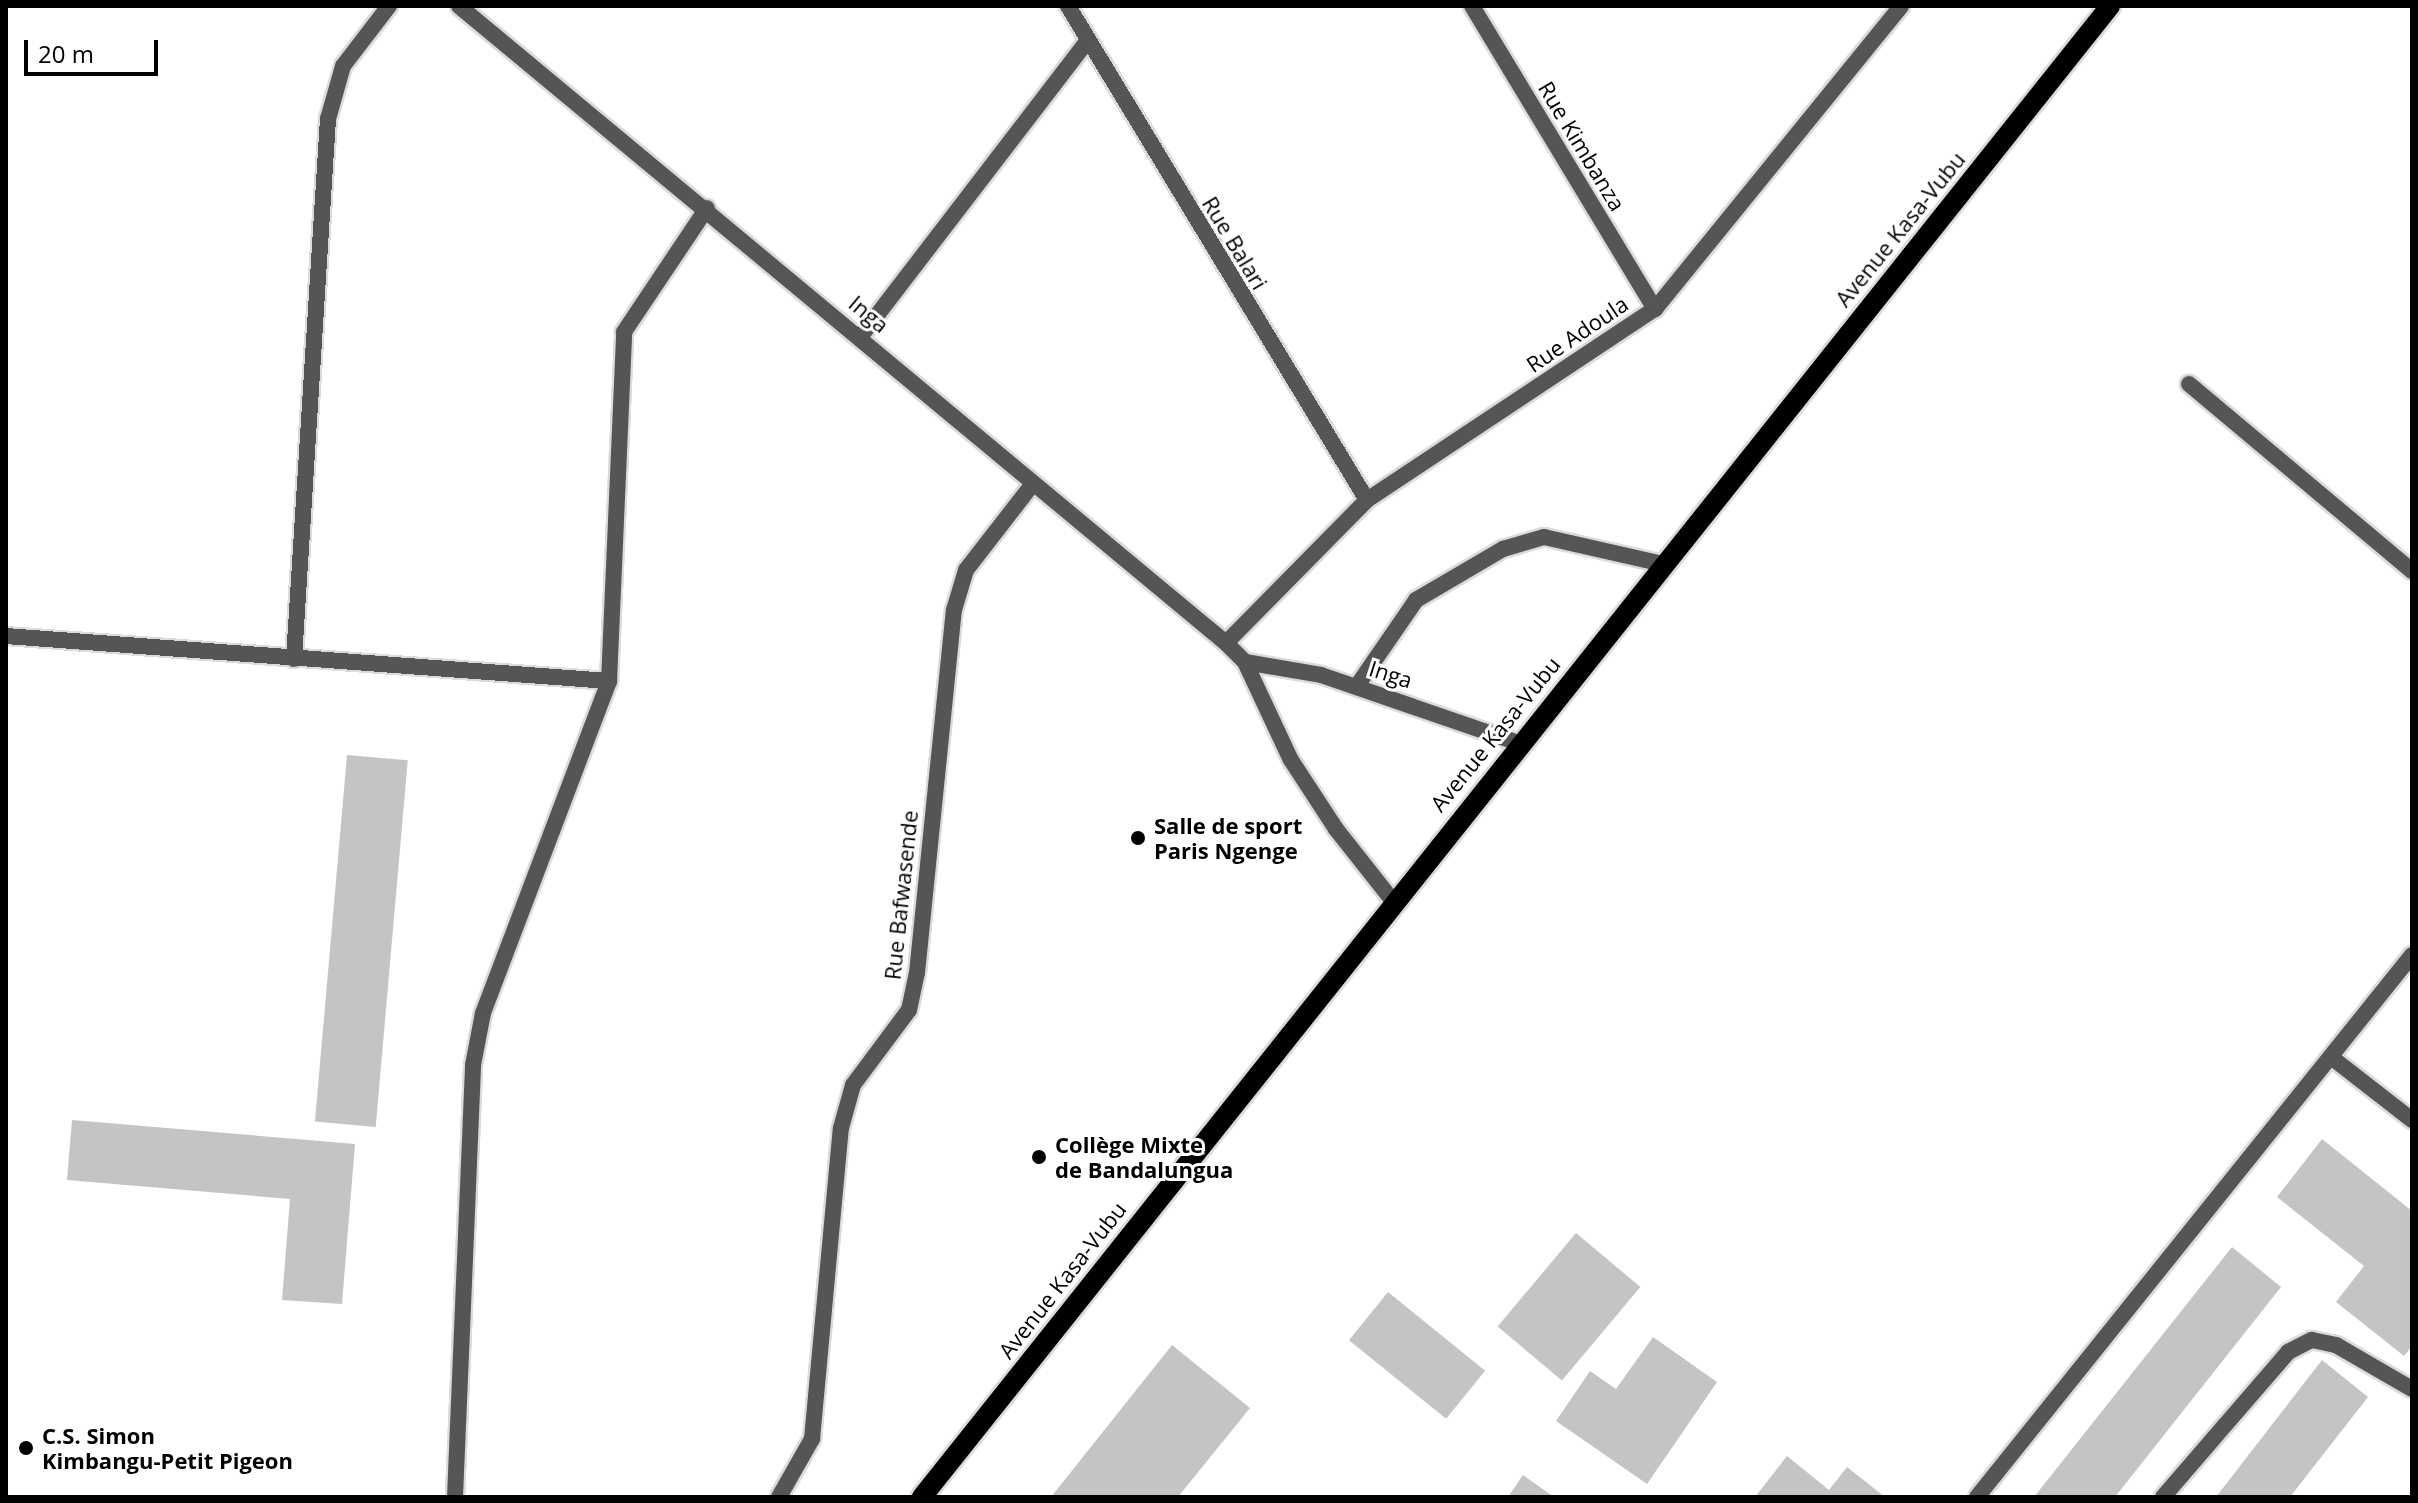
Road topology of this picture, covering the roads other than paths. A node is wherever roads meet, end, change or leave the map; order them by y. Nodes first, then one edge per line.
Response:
1 (389, 6) edge
2 (1068, 6) edge
3 (1472, 6) edge
4 (1901, 6) edge
5 (2110, 6) edge
6 (463, 7) edge
7 (1885, 13) edge
8 (1086, 43) junction
9 (707, 208) junction
10 (1655, 309) junction
11 (861, 336) junction
12 (2189, 384) dead end
13 (1032, 485) junction
14 (1367, 500) junction
15 (1663, 564) junction
16 (2412, 571) edge
17 (6, 636) edge
18 (1226, 643) junction
19 (294, 659) junction
20 (1245, 662) junction
21 (609, 681) junction
22 (1357, 686) junction
23 (1519, 743) junction
24 (1392, 900) junction
25 (2412, 955) edge
26 (2331, 1057) junction
27 (2412, 1120) edge
28 (2412, 1389) edge
29 (455, 1497) edge
30 (779, 1497) edge
31 (922, 1497) edge
32 (1977, 1497) edge
33 (2163, 1497) edge

1 - 19 street
2 - 8 street, Rue Balari
3 - 10 street, Rue Kimbanza
4 - 7 street, Rue Adoula
5 - 15 main road, Avenue Kasa-Vubu
6 - 9 street, Inga
7 - 10 street, Rue Adoula
8 - 11 street
8 - 14 street, Rue Balari
9 - 11 street, Inga
9 - 21 street
10 - 14 street, Rue Adoula
11 - 13 street, Inga
12 - 16 street
13 - 18 street, Inga
13 - 30 street, Rue Bafwasende
14 - 18 street, Rue Adoula
15 - 22 street
15 - 23 main road, Avenue Kasa-Vubu
17 - 19 street
18 - 20 street, Inga
19 - 21 street
20 - 22 street, Inga
20 - 24 street, Inga
21 - 29 street
22 - 23 street, Inga
23 - 24 main road, Avenue Kasa-Vubu
24 - 31 main road, Avenue Kasa-Vubu
25 - 26 street
26 - 27 street
26 - 32 street
28 - 33 street

